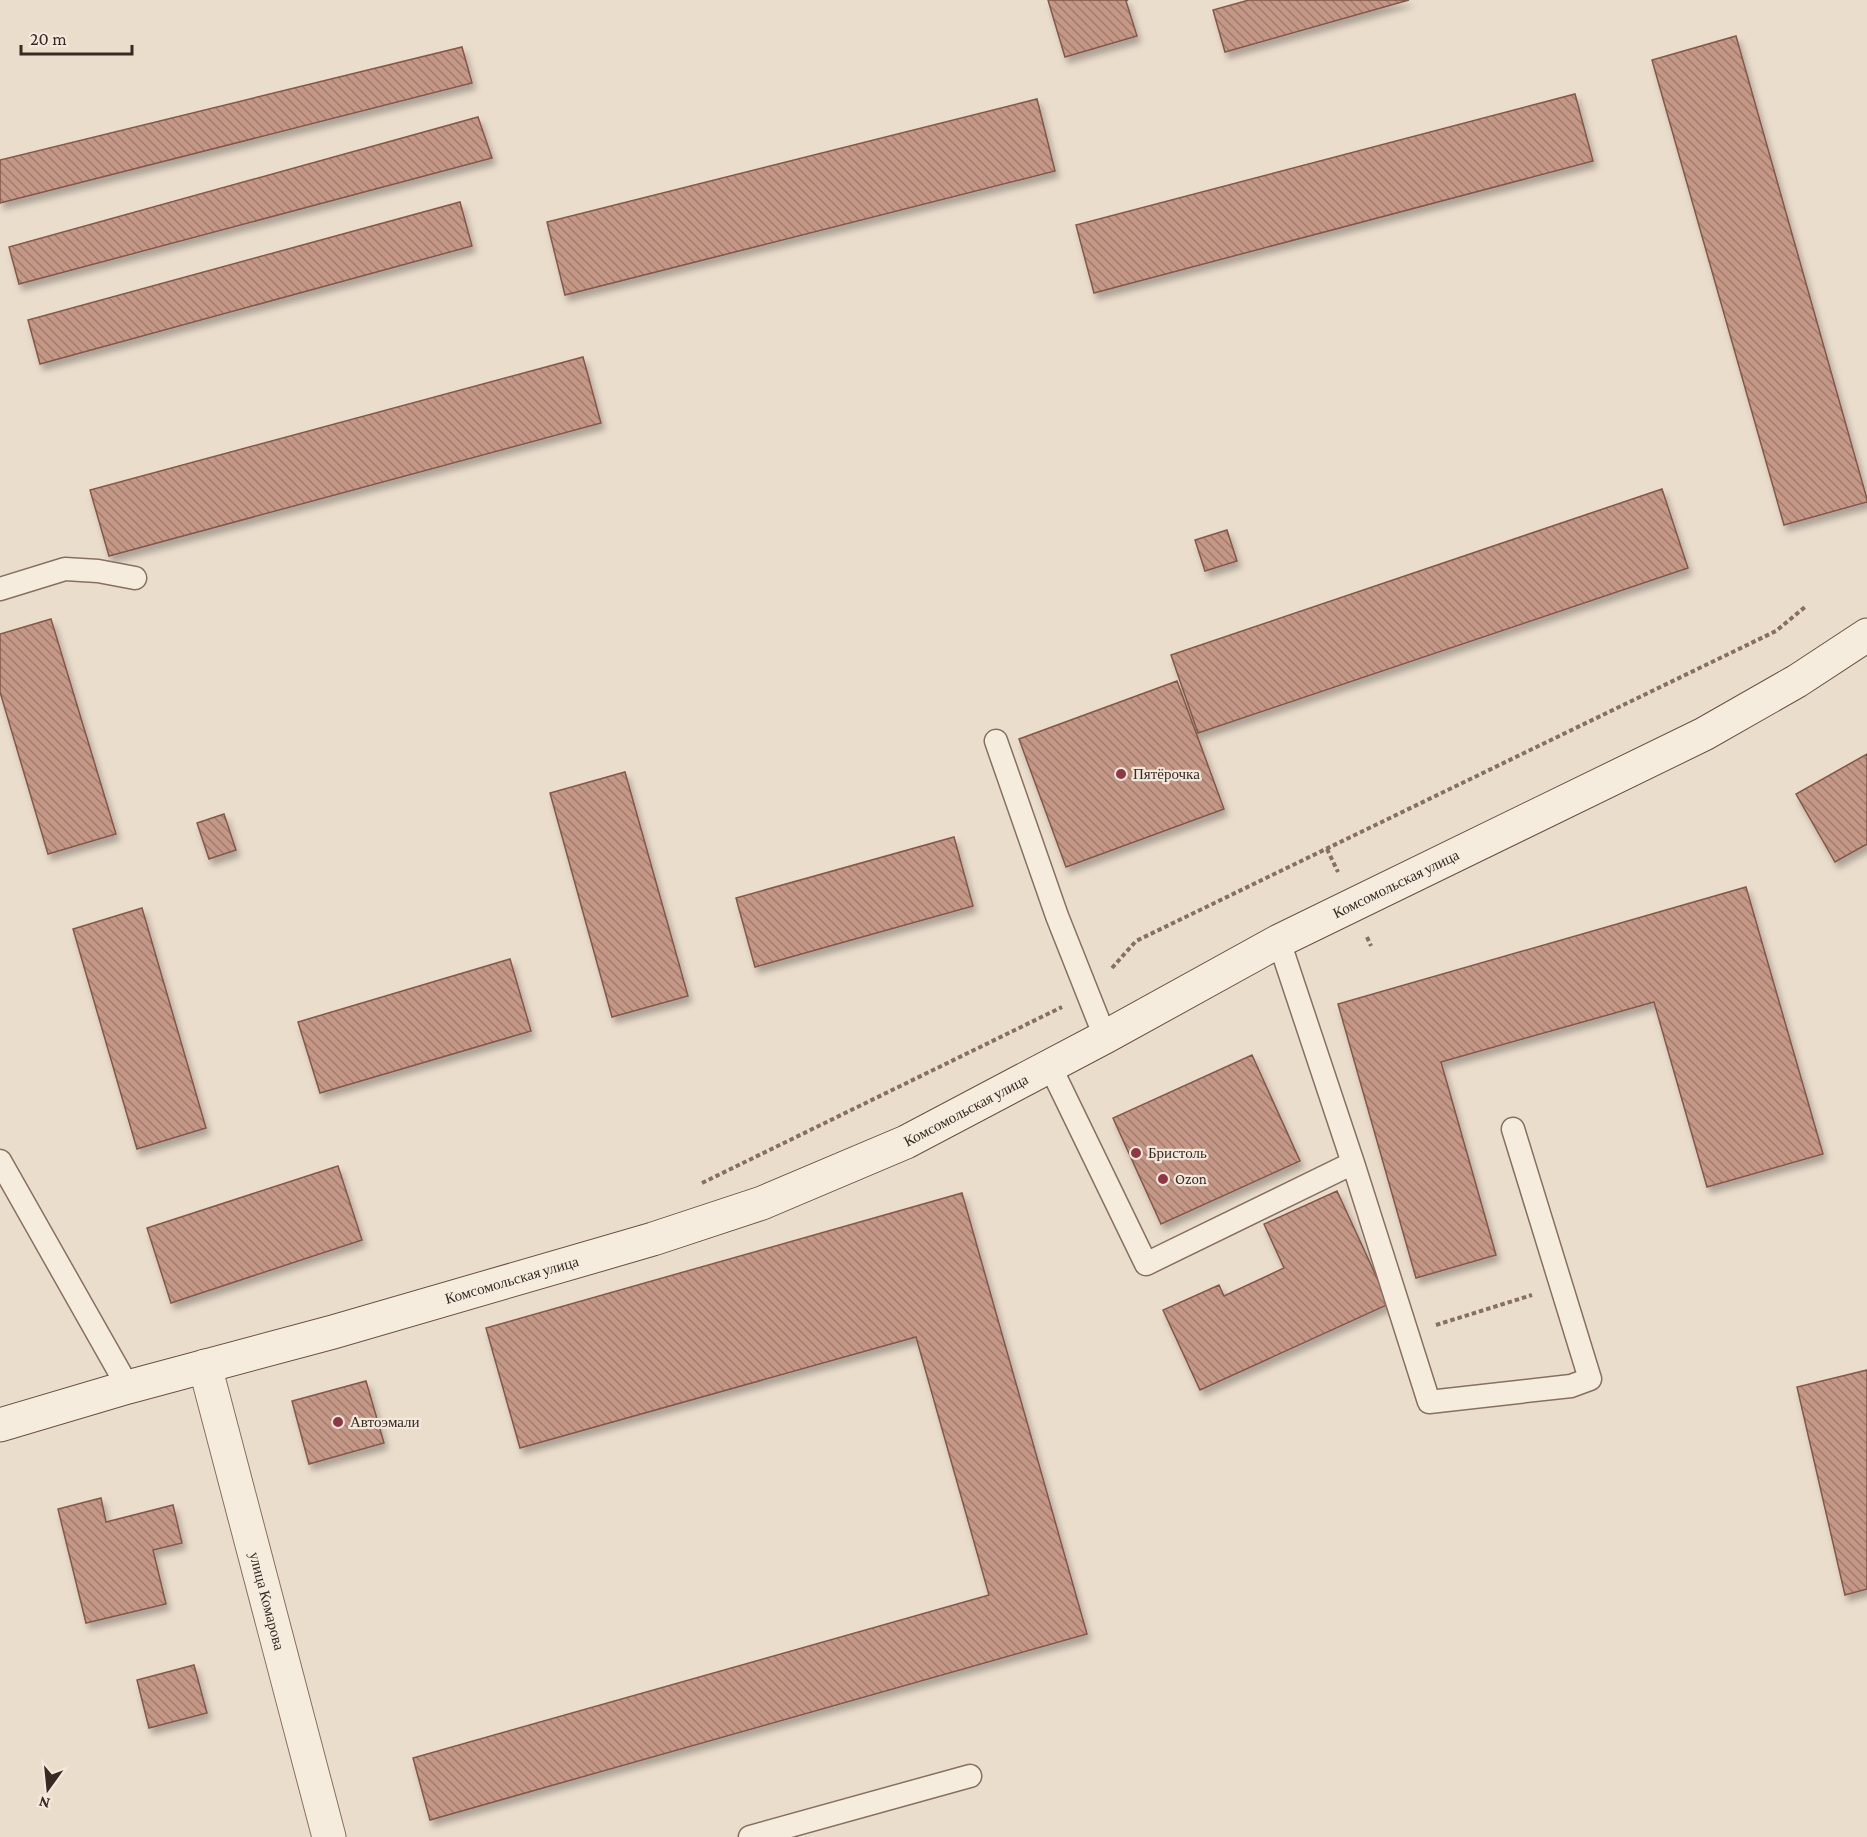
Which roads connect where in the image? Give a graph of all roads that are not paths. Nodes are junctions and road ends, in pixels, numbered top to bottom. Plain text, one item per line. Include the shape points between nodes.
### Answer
1 (135, 578) dead end
2 (0, 589) edge
3 (1867, 635) edge
4 (996, 741) dead end
5 (1279, 941) junction
6 (1105, 1038) junction
7 (1050, 1066) junction
8 (1513, 1129) dead end
9 (0, 1161) edge
10 (1353, 1163) junction
11 (205, 1366) junction
12 (129, 1387) junction
13 (0, 1425) edge
14 (970, 1776) dead end
15 (329, 1837) edge
16 (750, 1837) edge

1 - 2 lane via 65,569
3 - 5 street, Комсомольская улица via 1704,734
4 - 6 lane
5 - 6 street, Комсомольская улица
5 - 10 lane
6 - 7 street, Комсомольская улица
7 - 10 lane via 1146,1264
7 - 11 street, Комсомольская улица via 906,1142 762,1203 580,1261
8 - 10 lane via 1590,1379 1570,1386 1429,1402
9 - 12 lane
11 - 12 street, Комсомольская улица
11 - 15 street, улица Комарова
12 - 13 street, Комсомольская улица
14 - 16 lane

